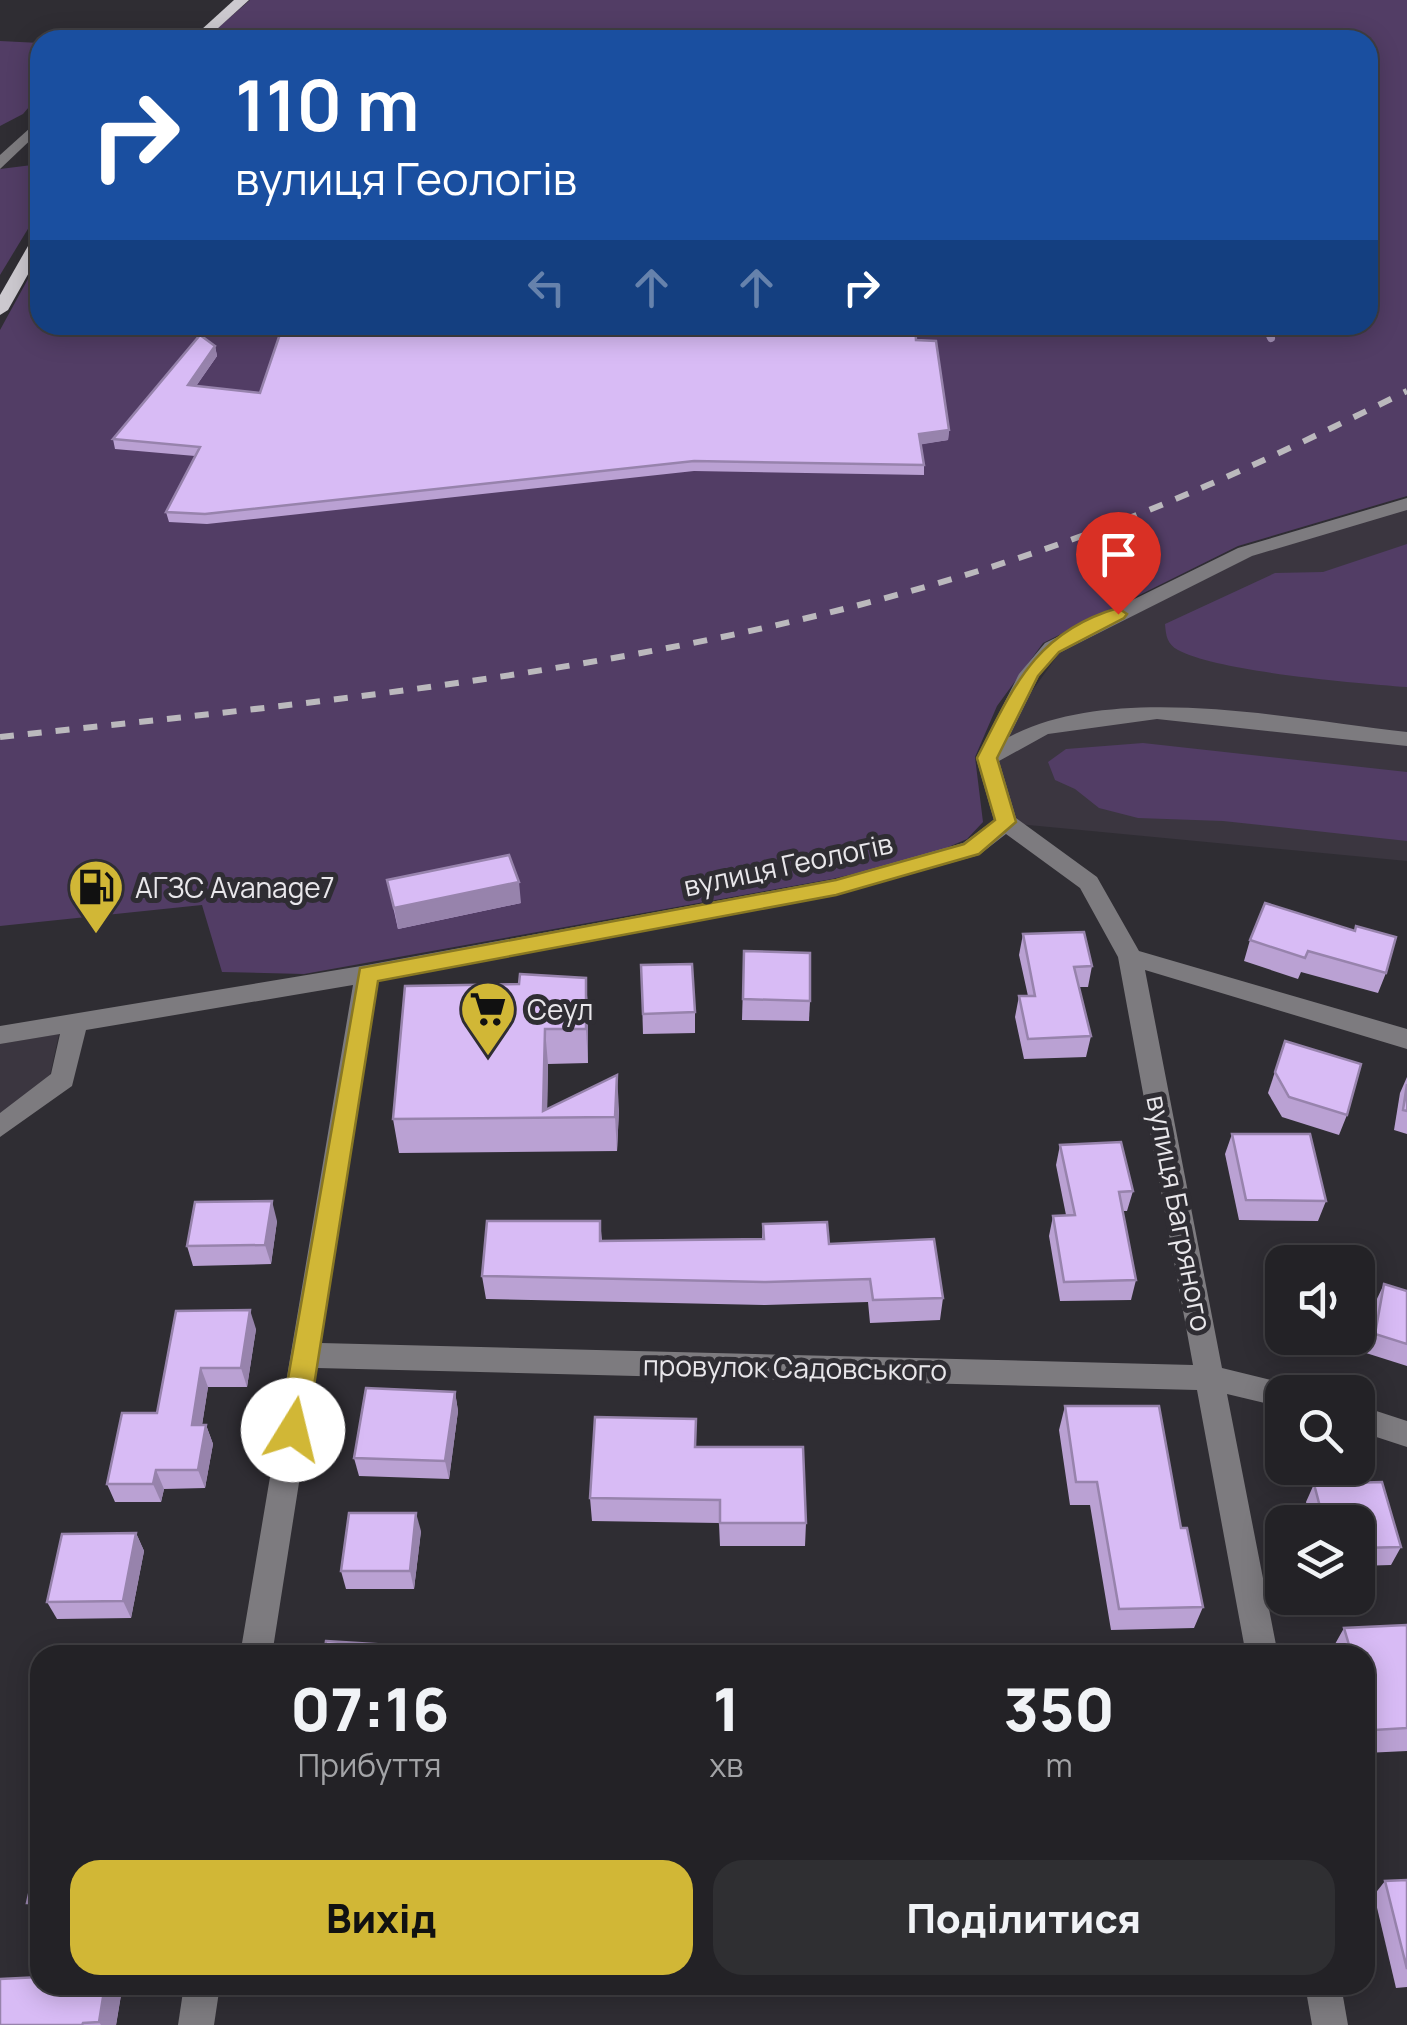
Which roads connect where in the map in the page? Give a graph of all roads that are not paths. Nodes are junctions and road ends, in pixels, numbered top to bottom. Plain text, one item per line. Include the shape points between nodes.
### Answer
1 (242, 0) edge
2 (208, 30) edge
3 (30, 133) edge
4 (0, 164) edge
5 (30, 257) edge
6 (0, 310) edge
7 (1407, 504) edge
8 (1407, 739) edge
9 (987, 758) junction
10 (1006, 822) junction
11 (1130, 957) junction
12 (368, 974) junction
13 (75, 1023) junction
14 (0, 1035) edge
15 (1407, 1039) edge
16 (0, 1127) edge
17 (305, 1355) junction
18 (1212, 1378) junction
19 (1265, 1390) edge
20 (1375, 1424) edge
21 (1407, 1434) edge
22 (258, 1645) edge
23 (1260, 1645) edge
24 (200, 1995) edge
25 (1324, 1995) edge
26 (196, 2025) edge
27 (1330, 2025) edge

1 - 2 main road
3 - 4 street
5 - 6 main road
7 - 9 street via 1245,552 1052,648 1030,674
8 - 9 street via 1157,712 1043,728
9 - 10 street
10 - 11 street, вулиця Багряного via 1088,883
10 - 12 street, вулиця Геологів via 972,849 836,888
11 - 15 street
11 - 18 street, вулиця Багряного
12 - 13 street, вулиця Геологів
12 - 17 street
13 - 14 street, вулиця Геологів
13 - 16 street via 63,1079
17 - 18 street, провулок Садовського
17 - 22 street
18 - 19 street, провулок Садовського
18 - 23 street, вулиця Багряного
20 - 21 street
24 - 26 street
25 - 27 street

